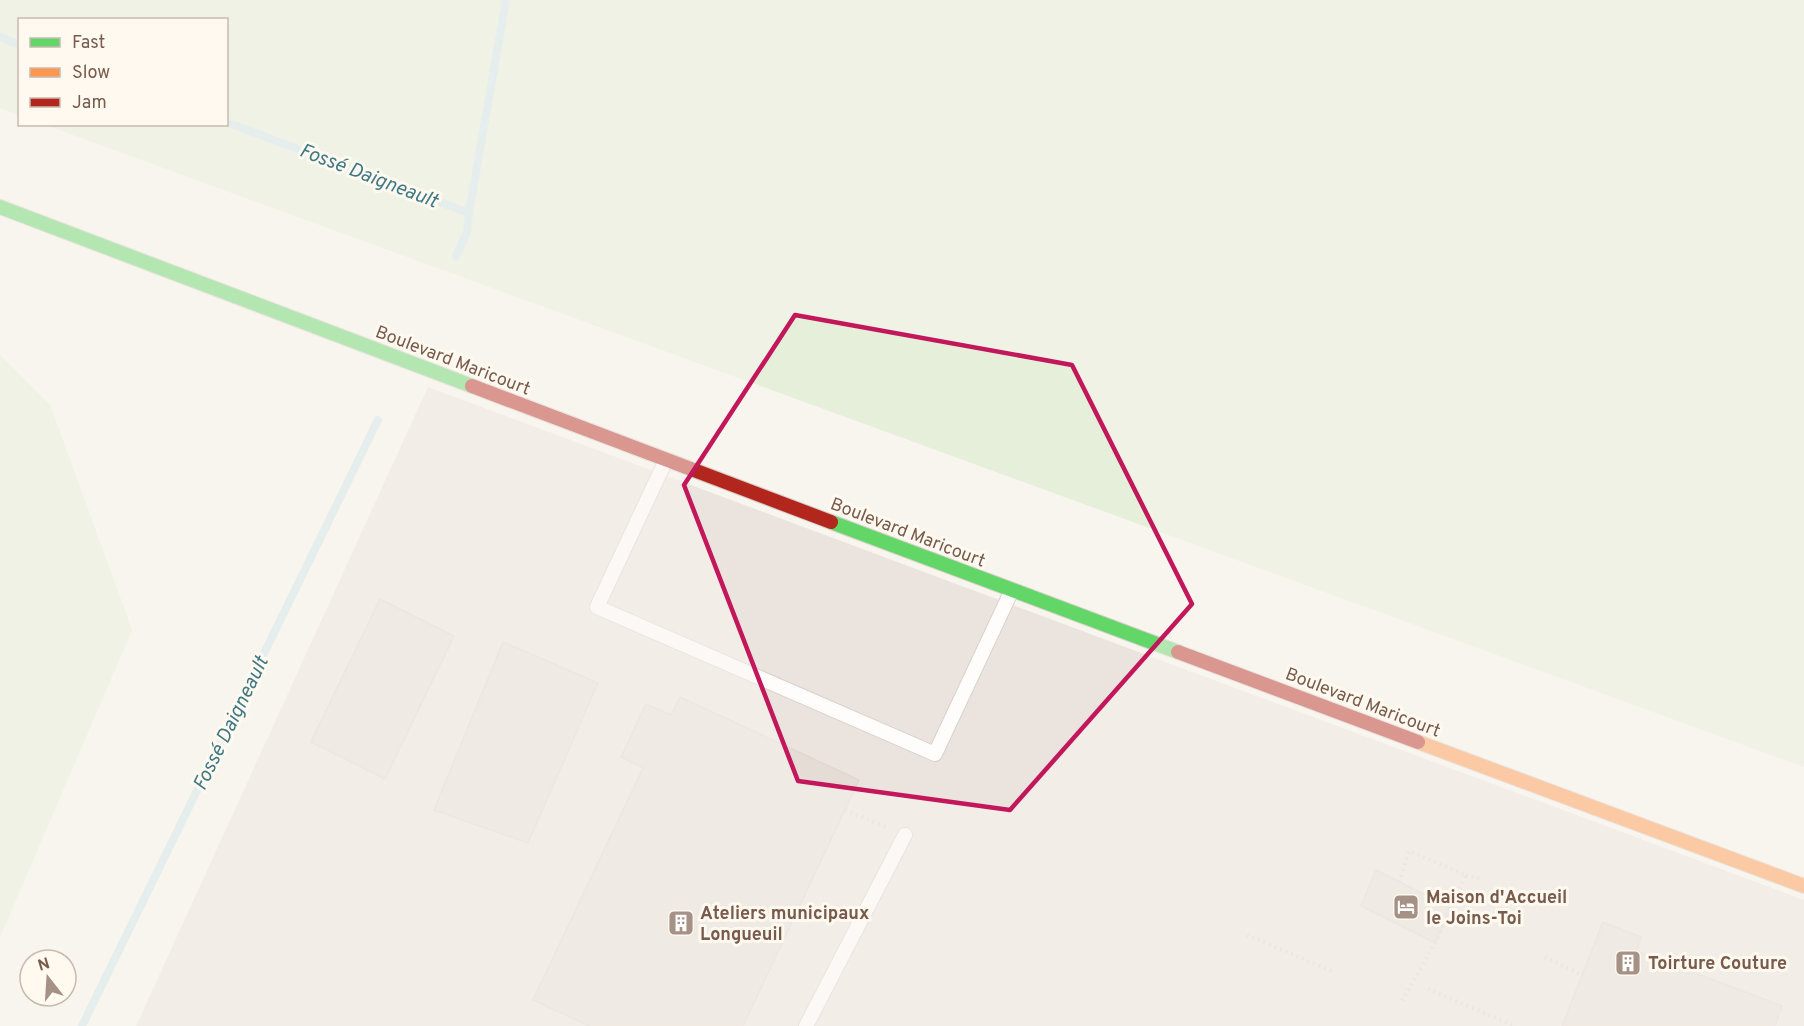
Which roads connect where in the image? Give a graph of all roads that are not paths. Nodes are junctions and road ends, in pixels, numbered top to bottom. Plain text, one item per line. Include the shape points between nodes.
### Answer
1 (0, 207) edge
2 (666, 460) junction
3 (1012, 590) junction
4 (904, 835) road end
5 (1804, 886) edge
6 (807, 1026) edge

1 - 2 street, Boulevard Maricourt
2 - 3 street, Boulevard Maricourt
2 - 3 lane via 597,607 935,754
3 - 5 street, Boulevard Maricourt
4 - 6 lane

